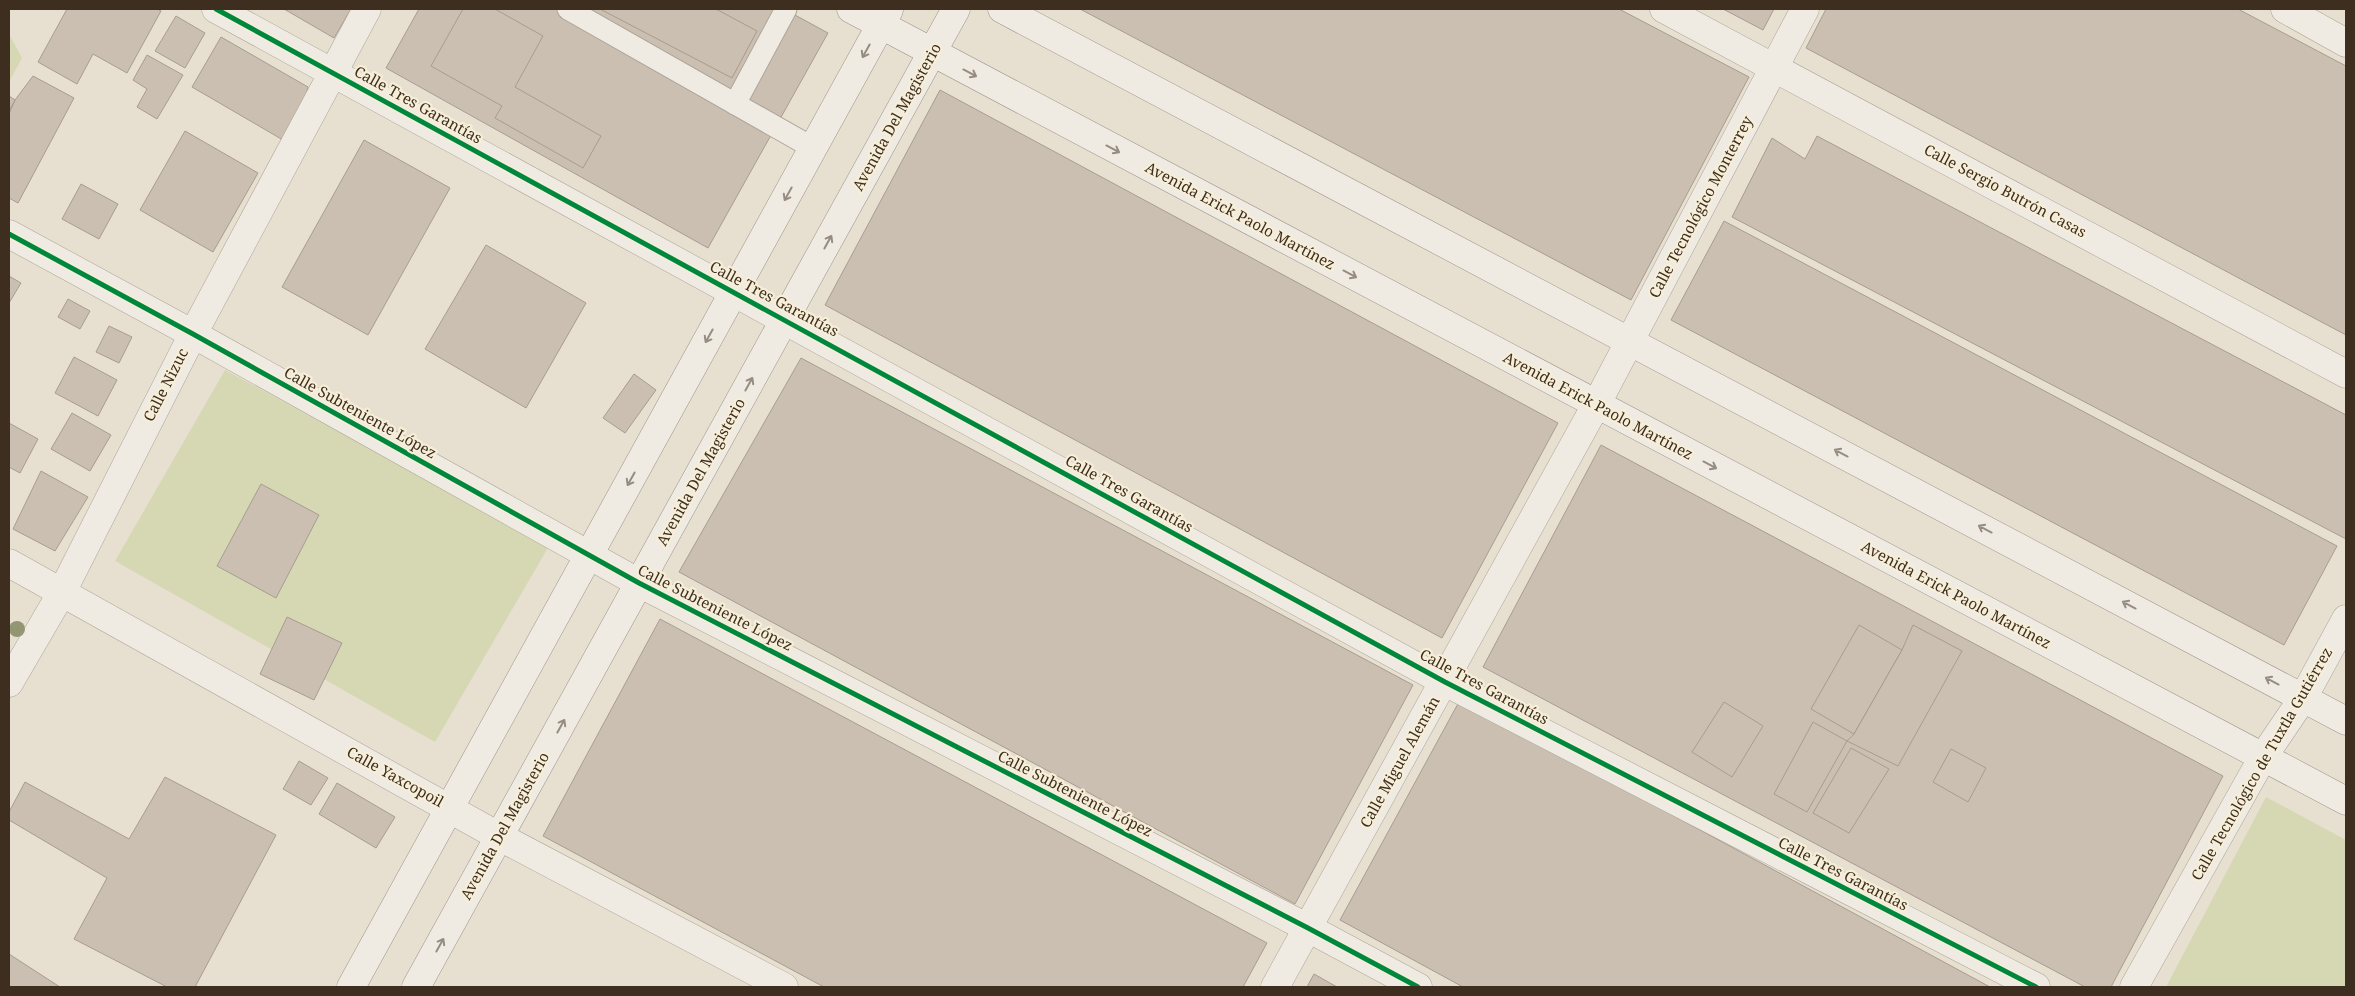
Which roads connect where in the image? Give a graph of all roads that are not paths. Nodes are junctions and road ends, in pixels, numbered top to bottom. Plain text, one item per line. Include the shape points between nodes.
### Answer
1 (216, 9) edge
2 (367, 9) edge
3 (568, 9) edge
4 (786, 9) edge
5 (851, 9) edge
6 (956, 9) edge
7 (1002, 9) edge
8 (1664, 9) edge
9 (1805, 9) edge
10 (2285, 9) edge
11 (885, 17) edge
12 (2346, 43) edge
13 (932, 53) junction
14 (1775, 68) junction
15 (332, 72) junction
16 (735, 104) junction
17 (813, 148) junction
18 (9, 234) edge
19 (734, 292) junction
20 (786, 319) junction
21 (193, 334) junction
22 (1629, 341) junction
23 (2346, 374) edge
24 (1596, 405) junction
25 (589, 555) junction
26 (9, 563) edge
27 (639, 583) junction
28 (62, 592) junction
29 (2346, 619) edge
30 (1444, 682) junction
31 (9, 683) edge
32 (2303, 698) junction
33 (2346, 721) edge
34 (2263, 757) junction
35 (2346, 801) edge
36 (450, 807) junction
37 (500, 836) junction
38 (1308, 928) junction
39 (351, 987) edge
40 (416, 987) edge
41 (784, 987) edge
42 (1275, 987) edge
43 (1418, 987) edge
44 (2036, 987) edge
45 (2134, 987) edge

1 - 15 street, Calle Tres Garantías
2 - 15 street, Calle Nizuc
3 - 16 lane
4 - 16 lane
5 - 11 street, Avenida Erick Paolo Martínez
6 - 13 street, Avenida Del Magisterio
7 - 22 street
8 - 14 street, Calle Sergio Butrón Casas
9 - 14 street, Calle Tecnológico Monterrey
10 - 12 street
11 - 13 street, Avenida Erick Paolo Martínez
11 -> 17 street
20 -> 13 street, Avenida Del Magisterio
13 -> 24 street, Avenida Erick Paolo Martínez
14 - 22 street, Calle Tecnológico Monterrey
14 - 23 street, Calle Sergio Butrón Casas
15 - 19 street, Calle Tres Garantías
15 - 21 street, Calle Nizuc
16 - 17 lane
17 -> 19 street
18 - 21 street, Calle Subteniente López
19 - 20 street, Calle Tres Garantías
19 -> 25 street
27 -> 20 street, Avenida Del Magisterio
20 - 30 street, Calle Tres Garantías
21 - 25 street, Calle Subteniente López
21 - 28 street, Calle Nizuc
22 - 24 street, Calle Tecnológico Monterrey
32 -> 22 street
24 - 30 street, Calle Miguel Alemán
24 -> 34 street, Avenida Erick Paolo Martínez
25 - 27 street, Calle Subteniente López
25 - 36 street
26 - 28 street, Calle Yaxcopoil
37 -> 27 street, Avenida Del Magisterio
27 - 38 street, Calle Subteniente López
28 - 31 street, Calle Nizuc
28 - 36 street, Calle Yaxcopoil
29 - 32 street, Calle Tecnológico de Tuxtla Gutiérrez
30 - 38 street, Calle Miguel Alemán
30 - 44 street, Calle Tres Garantías
32 - 33 street
32 - 34 street, Calle Tecnológico de Tuxtla Gutiérrez
34 - 35 street, Avenida Erick Paolo Martínez
34 - 45 street, Calle Tecnológico de Tuxtla Gutiérrez
36 - 37 street, Calle Yaxcopoil
36 - 39 street
40 -> 37 street, Avenida Del Magisterio
37 - 41 street, Calle Yaxcopoil
38 - 42 street, Calle Miguel Alemán
38 - 43 street, Calle Subteniente López

